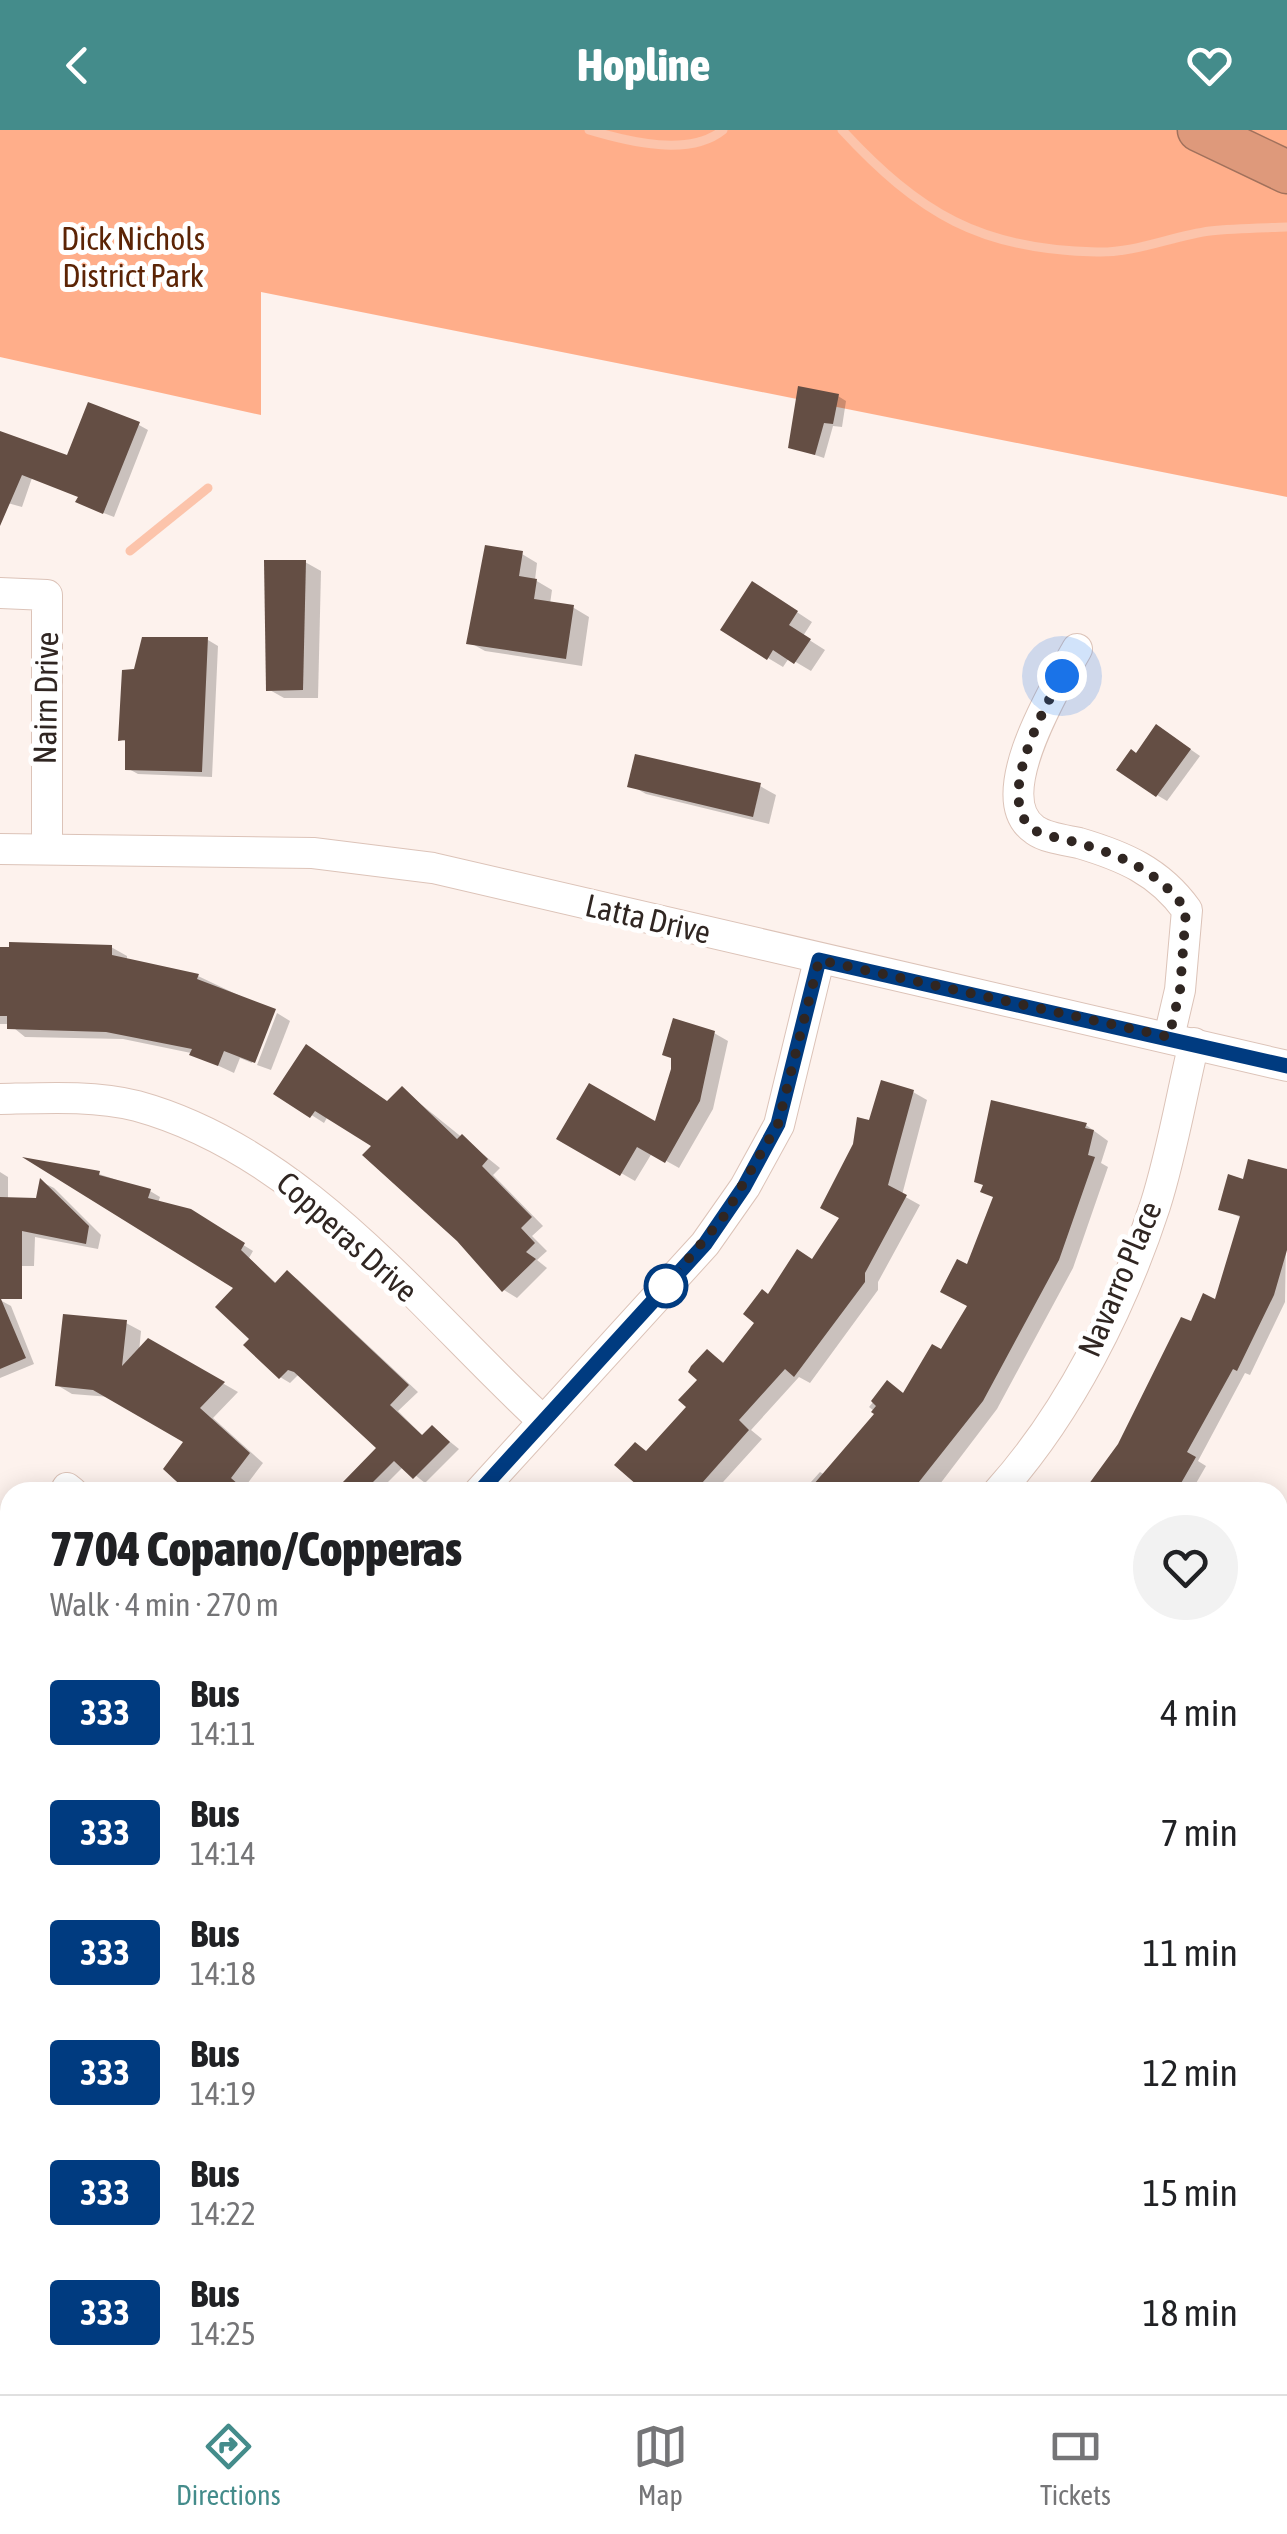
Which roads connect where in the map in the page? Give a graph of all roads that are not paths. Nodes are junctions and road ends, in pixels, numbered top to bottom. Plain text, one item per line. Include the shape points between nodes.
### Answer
1 (1199, 130) edge
2 (1287, 172) edge
3 (0, 593) edge
4 (1077, 650) dead end
5 (0, 849) edge
6 (47, 849) junction
7 (819, 960) junction
8 (1181, 1040) junction
9 (1287, 1066) edge
10 (0, 1099) edge
11 (542, 1421) junction
12 (488, 1482) edge
13 (1005, 1482) edge

1 - 2 highway
3 - 6 street, Nairn Drive via 47,595
4 - 8 street, Navarro Place via 1033,727 1018,800 1022,818 1036,832 1143,867 1170,886 1186,910
5 - 6 street, Latta Drive
6 - 7 street, Latta Drive via 313,853 432,868
7 - 8 street, Latta Drive
7 - 11 street via 778,1124 744,1187 705,1244
8 - 9 street, Latta Drive
8 - 13 street, Navarro Place via 1155,1204 1130,1272 1066,1398
10 - 11 street, Copperas Drive via 134,1106 218,1136 300,1188
11 - 12 street

